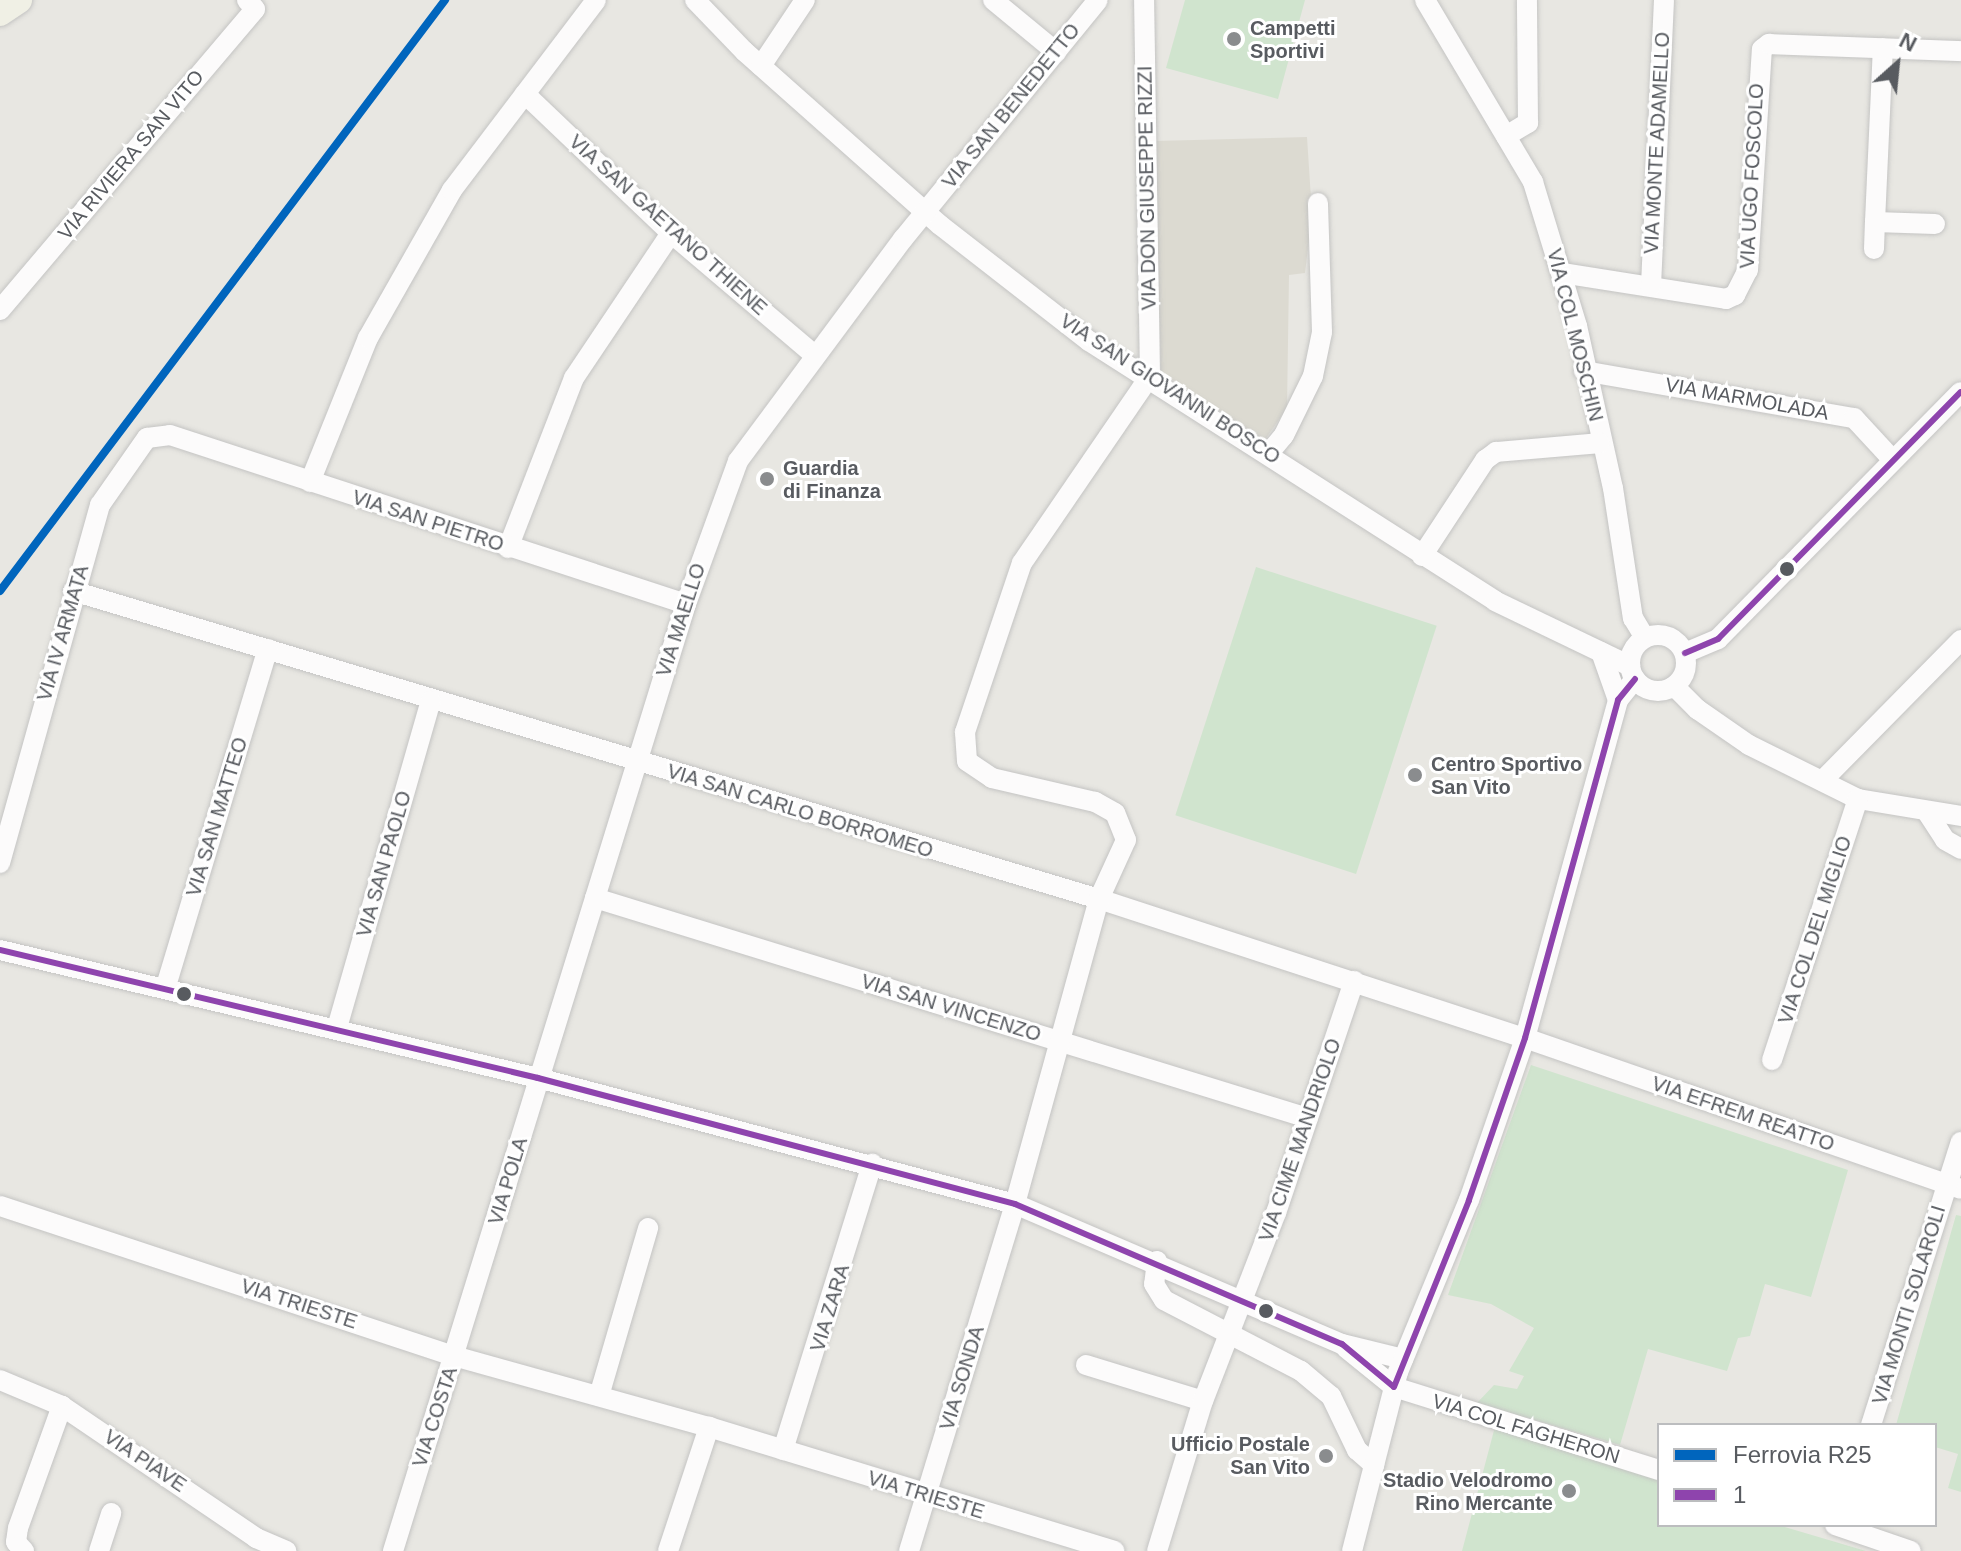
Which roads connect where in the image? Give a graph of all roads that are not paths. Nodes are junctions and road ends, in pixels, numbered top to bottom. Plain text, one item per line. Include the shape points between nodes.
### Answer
1 (19, 0) edge
2 (247, 0) edge
3 (596, 0) edge
4 (695, 0) edge
5 (805, 0) edge
6 (993, 0) edge
7 (1098, 0) edge
8 (1144, 0) edge
9 (1425, 0) edge
10 (1527, 0) edge
11 (1664, 0) edge
12 (0, 13) edge
13 (1883, 48) junction
14 (1961, 51) edge
15 (1056, 52) junction
16 (761, 66) junction
17 (525, 94) junction
18 (1506, 136) junction
19 (1318, 203) dead end
20 (925, 212) junction
21 (1875, 222) junction
22 (1935, 224) dead end
23 (671, 233) junction
24 (1874, 249) dead end
25 (1562, 273) junction
26 (1651, 286) junction
27 (0, 310) edge
28 (813, 354) junction
29 (1584, 371) junction
30 (1150, 376) junction
31 (1961, 392) edge
32 (170, 435) joint
33 (1600, 443) junction
34 (1269, 453) junction
35 (1892, 459) junction
36 (310, 482) junction
37 (508, 548) junction
38 (1422, 556) junction
39 (73, 591) junction
40 (686, 604) junction
41 (1961, 640) edge
42 (268, 649) junction
43 (1685, 653) junction
44 (1626, 657) junction
45 (1674, 686) junction
46 (1618, 700) junction
47 (431, 701) junction
48 (636, 761) junction
49 (1822, 781) junction
50 (1858, 799) junction
51 (1927, 812) junction
52 (1961, 816) edge
53 (1961, 849) edge
54 (0, 863) edge
55 (595, 898) junction
56 (1099, 899) junction
57 (0, 950) edge
58 (1354, 981) junction
59 (166, 986) junction
60 (337, 1028) junction
61 (1525, 1038) junction
62 (1061, 1042) junction
63 (1772, 1060) dead end
64 (538, 1078) junction
65 (1308, 1118) junction
66 (1961, 1142) edge
67 (872, 1164) junction
68 (1954, 1187) edge
69 (1015, 1204) junction
70 (0, 1206) edge
71 (648, 1228) dead end
72 (1157, 1261) junction
73 (477, 1284) joint
74 (1244, 1298) junction
75 (1228, 1336) junction
76 (1342, 1344) junction
77 (454, 1356) junction
78 (1403, 1359) junction
79 (1086, 1365) dead end
80 (0, 1380) edge
81 (1394, 1387) junction
82 (599, 1396) junction
83 (1203, 1401) junction
84 (62, 1406) junction
85 (1872, 1423) edge
86 (709, 1427) junction
87 (783, 1450) junction
88 (1374, 1465) junction
89 (1657, 1469) edge
90 (926, 1495) junction
91 (111, 1513) dead end
92 (1841, 1527) edge
93 (24, 1551) edge
94 (99, 1551) edge
95 (286, 1551) edge
96 (393, 1551) edge
97 (668, 1551) edge
98 (909, 1551) edge
99 (1114, 1551) edge
100 (1157, 1551) edge
101 (1352, 1551) edge
102 (1911, 1551) edge

1 - 12 main road
2 - 27 street, VIA RIVIERA SAN VITO via 255,9
3 - 17 street
4 - 16 street, VIA SAN GIOVANNI BOSCO
5 - 16 street
6 - 15 street
7 - 15 street, VIA SAN BENEDETTO
8 - 30 street, VIA DON GIUSEPPE RIZZI
9 - 18 street, VIA COL MOSCHIN
10 - 18 street via 1528,123
11 - 26 street, VIA MONTE ADAMELLO
13 - 14 street, VIA UGO FOSCOLO
13 - 21 street
13 - 26 street, VIA UGO FOSCOLO via 1769,44 1762,49 1746,279 1726,299
15 - 20 street, VIA SAN BENEDETTO
16 - 20 street, VIA SAN GIOVANNI BOSCO
17 - 23 street, VIA SAN GAETANO THIENE
17 - 36 street via 452,190 368,338
18 - 25 street, VIA COL MOSCHIN via 1533,182
19 - 34 street via 1322,332 1313,376 1284,435
20 - 28 street, VIA MAELLO
20 - 30 street, VIA SAN GIOVANNI BOSCO via 1089,341
21 - 22 street
21 - 24 street
23 - 28 street, VIA SAN GAETANO THIENE
23 - 37 street via 574,378
25 - 26 street, VIA UGO FOSCOLO
25 - 29 street, VIA COL MOSCHIN
28 - 40 street, VIA MAELLO via 738,461
29 - 33 street, VIA COL MOSCHIN
29 - 35 street, VIA MARMOLADA via 1854,418
30 - 34 street, VIA SAN GIOVANNI BOSCO
30 - 56 street, VIA SONDA via 1022,563 965,732 967,761 992,778 1095,802 1115,813 1126,840
31 - 35 street
32 - 36 street, VIA SAN PIETRO
32 - 39 street, VIA IV ARMATA via 147,438 100,505
33 - 38 street via 1496,452 1485,460
33 - 44 street, VIA COL MOSCHIN via 1613,488 1633,618
34 - 38 street, VIA SAN GIOVANNI BOSCO
35 - 43 street via 1718,639
36 - 37 street, VIA SAN PIETRO
37 - 40 street, VIA SAN PIETRO
38 - 44 street, VIA SAN GIOVANNI BOSCO via 1495,601
39 - 42 street, VIA SAN CARLO BORROMEO
39 - 54 street, VIA IV ARMATA
40 - 48 street, VIA MAELLO
41 - 49 street
42 - 47 street, VIA SAN CARLO BORROMEO
42 - 59 street, VIA SAN MATTEO
43 - 44 street, VIA SAN GIOVANNI BOSCO via 1664,635
43 - 45 street via 1685,672
44 - 45 street, VIA SAN GIOVANNI BOSCO via 1649,690
44 - 46 street
44 - 46 street, VIA COL MOSCHIN
45 - 49 street via 1749,745
46 - 61 street
47 - 48 street, VIA SAN CARLO BORROMEO
47 - 60 street, VIA SAN PAOLO
48 - 55 street, VIA MAELLO
48 - 56 street, VIA SAN CARLO BORROMEO
49 - 50 street
50 - 51 street
50 - 63 street, VIA COL DEL MIGLIO
51 - 52 street
51 - 53 street via 1945,840
55 - 62 street, VIA SAN VINCENZO
55 - 64 street, VIA MAELLO
56 - 58 street, VIA SAN CARLO BORROMEO
56 - 62 street, VIA SONDA
57 - 59 street
58 - 61 street, VIA SAN CARLO BORROMEO
58 - 65 street, VIA CIME MANDRIOLO
59 - 60 street
60 - 64 street
61 - 68 street, VIA EFREM REATTO
61 - 78 street via 1469,1200
62 - 65 street, VIA SAN VINCENZO
62 - 69 street, VIA SONDA
64 - 67 street
64 - 73 street, VIA POLA
65 - 74 street, VIA CIME MANDRIOLO
66 - 68 street, VIA MONTI SOLAROLI
67 - 69 street
67 - 87 street, VIA ZARA
68 - 85 street, VIA MONTI SOLAROLI
69 - 72 street
69 - 90 street, VIA SONDA
70 - 77 street, VIA TRIESTE
71 - 82 street
72 - 74 street
72 - 75 street via 1154,1284 1164,1300
73 - 77 street, VIA COSTA
74 - 75 street, VIA CIME MANDRIOLO
74 - 76 street
75 - 83 street, VIA CIME MANDRIOLO
75 - 88 street via 1301,1371 1331,1396 1357,1450
76 - 78 street
76 - 81 street
77 - 82 street, VIA TRIESTE
77 - 96 street, VIA COSTA
78 - 81 street
79 - 83 street
80 - 84 street, VIA PIAVE
81 - 88 street
81 - 89 street, VIA COL FAGHERON
82 - 86 street, VIA TRIESTE
83 - 100 street, VIA CIME MANDRIOLO
84 - 93 street via 18,1528 16,1542
84 - 95 street, VIA PIAVE via 256,1538
86 - 87 street, VIA TRIESTE
86 - 97 street
87 - 90 street, VIA TRIESTE
88 - 101 street
90 - 98 street, VIA SONDA
90 - 99 street, VIA TRIESTE
91 - 94 street
92 - 102 street

